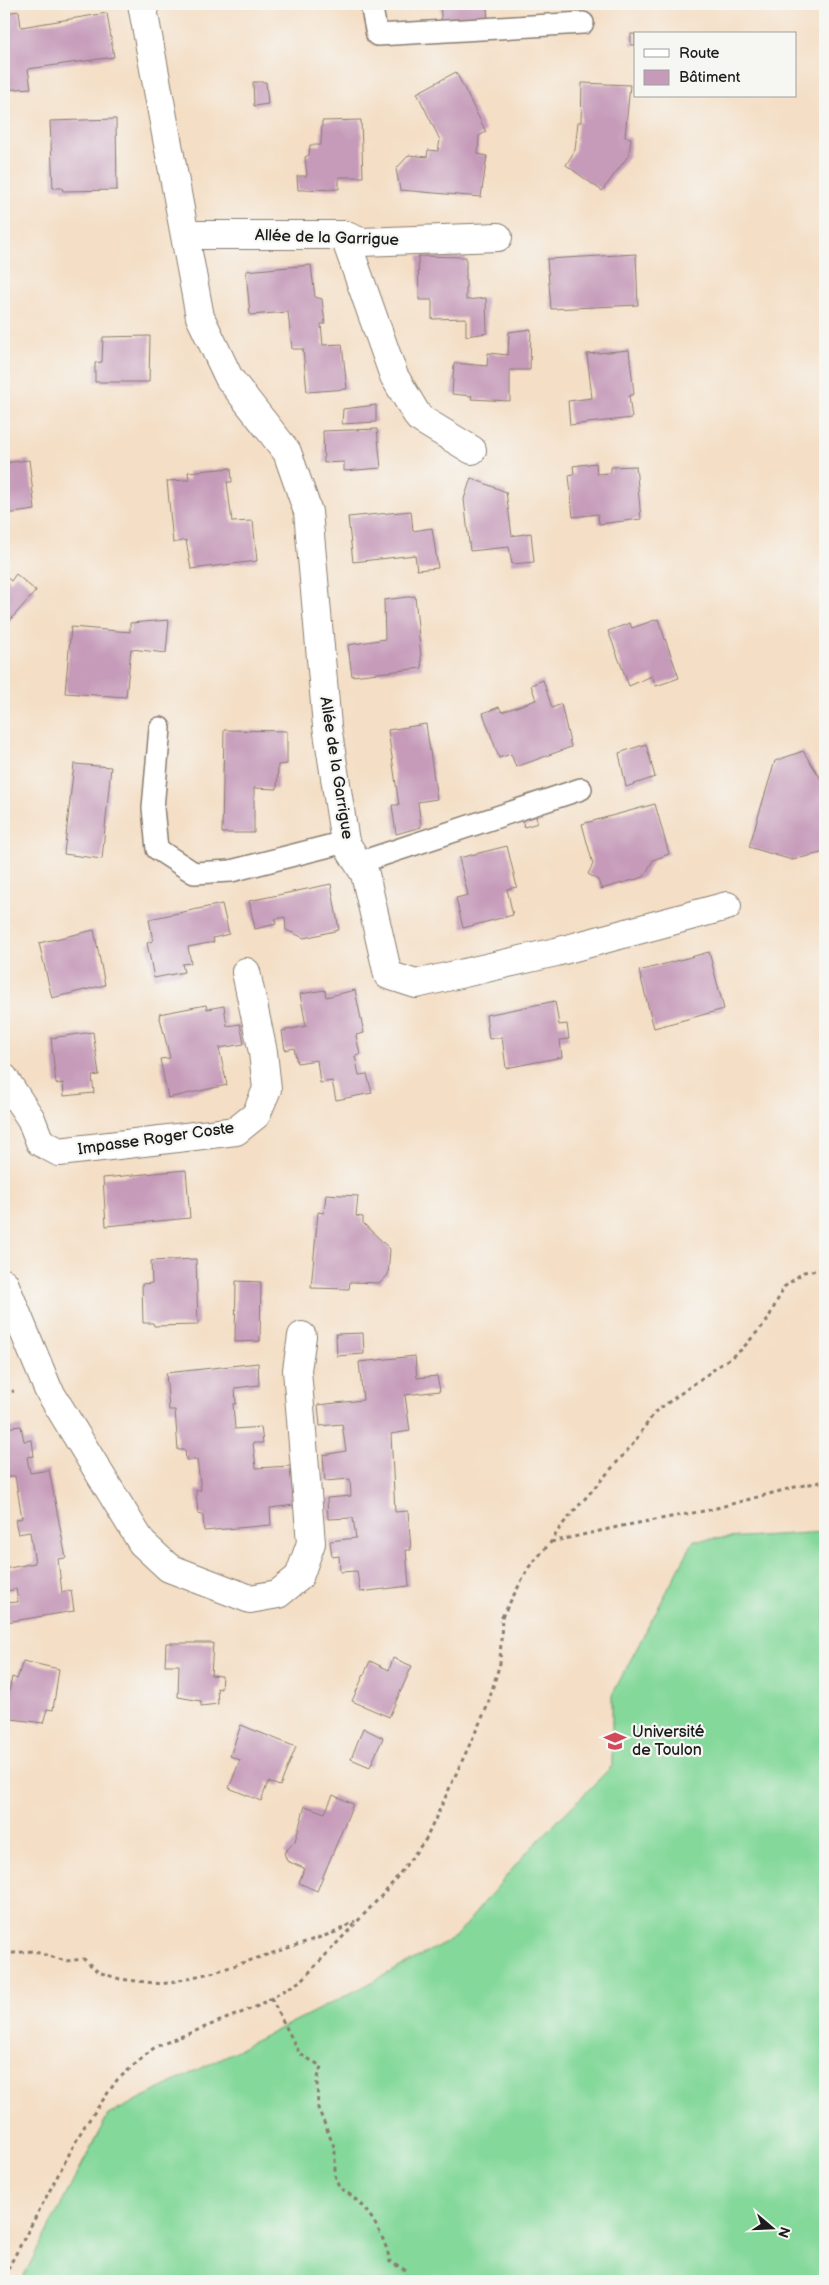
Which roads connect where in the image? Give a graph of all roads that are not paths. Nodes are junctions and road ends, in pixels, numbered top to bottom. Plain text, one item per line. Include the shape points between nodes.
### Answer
1 (142, 4) edge
2 (371, 4) edge
3 (583, 23) dead end
4 (186, 235) junction
5 (344, 235) junction
6 (498, 237) dead end
7 (472, 450) dead end
8 (160, 728) dead end
9 (582, 789) dead end
10 (351, 853) junction
11 (727, 906) dead end
12 (246, 972) dead end
13 (4, 1078) edge
14 (4, 1284) edge
15 (302, 1336) dead end

1 - 4 street, Allée de la Garrigue
2 - 3 lane via 377,36
4 - 5 street, Allée de la Garrigue
4 - 10 street, Allée de la Garrigue via 200,317 229,378 287,452 308,512 327,726
5 - 6 street, Allée de la Garrigue via 361,242
5 - 7 street via 399,384 419,418
8 - 10 lane via 153,808 157,849 194,873
9 - 10 lane
10 - 11 street, Allée de la Garrigue via 365,874 388,975 416,984 556,952
12 - 13 street, Impasse Roger Coste via 267,1089 256,1115 236,1131 59,1152 40,1142 31,1119
14 - 15 street via 48,1388 142,1543 170,1568 250,1599 278,1594 299,1577 311,1543 297,1370

